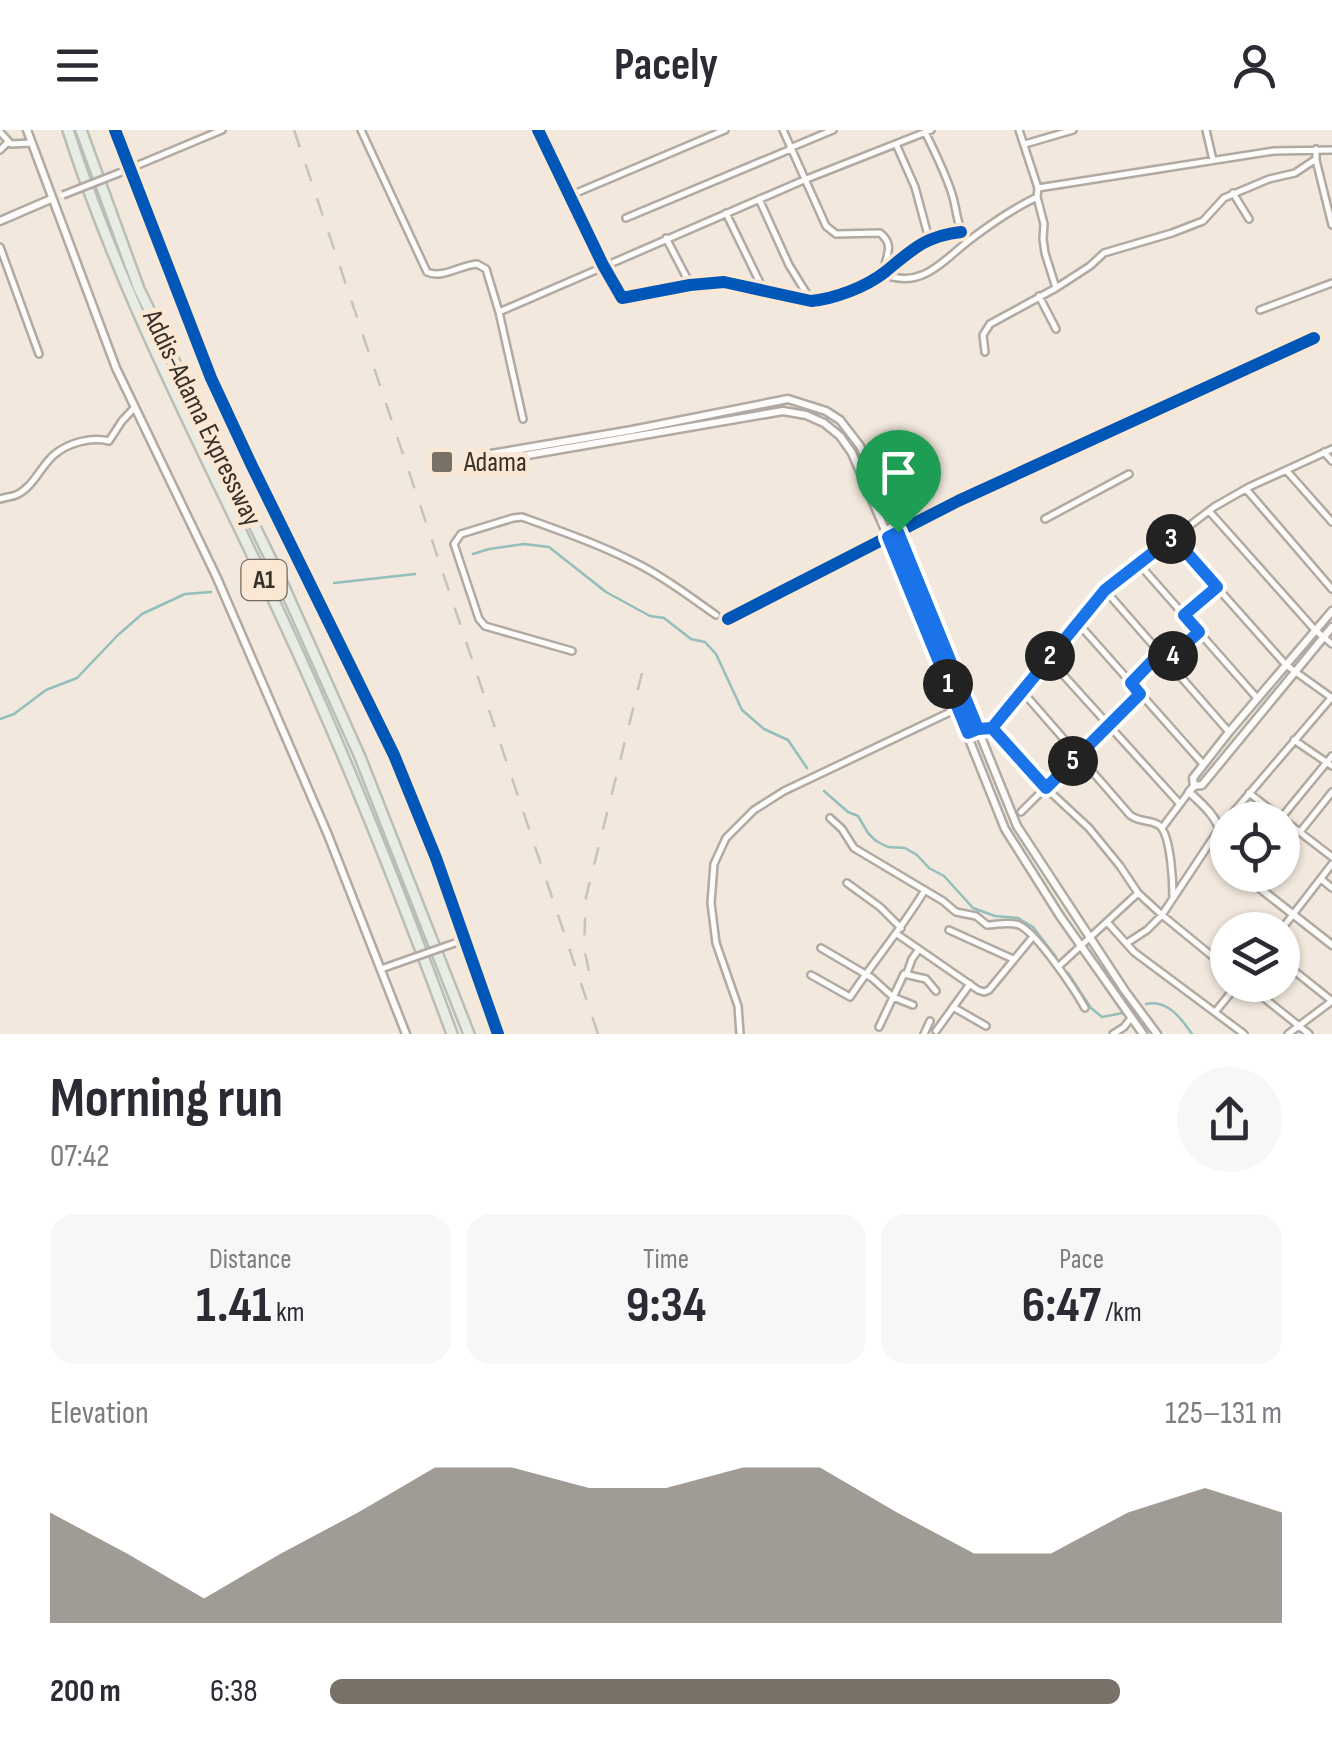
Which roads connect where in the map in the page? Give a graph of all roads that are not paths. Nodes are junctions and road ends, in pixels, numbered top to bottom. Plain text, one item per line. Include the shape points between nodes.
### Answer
1 (26, 130) edge
2 (68, 130) edge
3 (81, 130) edge
4 (114, 130) edge
5 (222, 130) edge
6 (361, 130) edge
7 (538, 130) edge
8 (726, 130) edge
9 (783, 130) edge
10 (833, 130) edge
11 (1020, 130) edge
12 (1073, 130) edge
13 (1206, 130) edge
14 (928, 131) edge
15 (0, 132) edge
16 (8, 142) junction
17 (30, 142) junction
18 (896, 144) junction
19 (1025, 144) junction
20 (791, 149) junction
21 (1316, 149) junction
22 (0, 150) edge
23 (1332, 150) edge
24 (1316, 159) junction
25 (1212, 160) junction
26 (130, 169) junction
27 (804, 180) junction
28 (1038, 188) junction
29 (1233, 193) junction
30 (569, 196) junction
31 (1038, 197) junction
32 (52, 199) junction
33 (758, 200) junction
34 (726, 213) junction
35 (626, 218) dead end
36 (0, 219) edge
37 (1249, 219) dead end
38 (1332, 225) edge
39 (961, 232) junction
40 (666, 238) junction
41 (929, 239) junction
42 (967, 242) junction
43 (0, 247) edge
44 (603, 265) junction
45 (883, 274) junction
46 (1332, 283) edge
47 (690, 285) junction
48 (1056, 288) junction
49 (762, 289) junction
50 (1039, 296) junction
51 (811, 301) junction
52 (1260, 310) dead end
53 (499, 312) junction
54 (1056, 329) dead end
55 (1314, 338) dead end
56 (985, 352) dead end
57 (39, 354) dead end
58 (134, 407) junction
59 (523, 419) dead end
60 (1332, 449) edge
61 (1324, 452) junction
62 (1332, 461) edge
63 (1286, 470) junction
64 (1129, 474) dead end
65 (1246, 490) junction
66 (0, 498) edge
67 (1208, 511) junction
68 (1045, 519) dead end
69 (1332, 522) edge
70 (898, 532) junction
71 (888, 537) junction
72 (1173, 537) junction
73 (1140, 564) junction
74 (1217, 587) junction
75 (1332, 589) edge
76 (1105, 590) junction
77 (1332, 611) edge
78 (716, 615) dead end
79 (1184, 615) junction
80 (728, 618) dead end
81 (1077, 622) junction
82 (1332, 627) edge
83 (1315, 630) junction
84 (1199, 632) junction
85 (1323, 637) junction
86 (1332, 644) edge
87 (572, 651) dead end
88 (1160, 653) junction
89 (1048, 658) junction
90 (1167, 661) junction
91 (1286, 665) junction
92 (1294, 672) junction
93 (1131, 683) junction
94 (1022, 691) junction
95 (1140, 694) junction
96 (1258, 698) junction
97 (1332, 698) edge
98 (967, 704) junction
99 (958, 708) junction
100 (1109, 726) junction
101 (992, 728) junction
102 (978, 729) junction
103 (1229, 732) junction
104 (968, 733) junction
105 (1294, 740) junction
106 (1078, 756) junction
107 (1332, 756) edge
108 (1204, 764) junction
109 (1329, 764) edge
110 (1046, 788) junction
111 (1192, 789) junction
112 (1332, 792) edge
113 (1249, 794) junction
114 (1242, 802) edge
115 (1259, 802) edge
116 (1295, 802) edge
117 (1180, 804) junction
118 (1021, 812) dead end
119 (1210, 814) edge
120 (830, 818) dead end
121 (1162, 828) junction
122 (1300, 832) joint
123 (1210, 843) edge
124 (1332, 861) edge
125 (1321, 878) junction
126 (847, 883) dead end
127 (1332, 888) edge
128 (925, 890) junction
129 (1265, 892) edge
130 (1138, 893) junction
131 (1173, 899) junction
132 (1290, 912) edge
133 (1295, 912) edge
134 (1162, 915) junction
135 (1300, 920) edge
136 (1107, 922) junction
137 (949, 930) dead end
138 (899, 931) junction
139 (1090, 936) junction
140 (1032, 938) junction
141 (465, 940) junction
142 (1126, 943) junction
143 (1080, 945) junction
144 (1332, 945) edge
145 (821, 948) dead end
146 (919, 949) junction
147 (1210, 954) edge
148 (1014, 960) junction
149 (1058, 968) junction
150 (381, 969) junction
151 (907, 973) junction
152 (865, 974) junction
153 (812, 975) dead end
154 (1300, 975) edge
155 (970, 984) junction
156 (936, 991) dead end
157 (893, 997) junction
158 (1332, 1001) edge
159 (1224, 1002) edge
160 (1269, 1002) edge
161 (913, 1005) dead end
162 (954, 1007) junction
163 (1086, 1008) dead end
164 (1216, 1012) junction
165 (1131, 1018) junction
166 (986, 1026) dead end
167 (1298, 1026) junction
168 (879, 1027) dead end
169 (938, 1033) edge
170 (406, 1034) edge
171 (452, 1034) edge
172 (469, 1034) edge
173 (498, 1034) edge
174 (740, 1034) edge
175 (924, 1034) edge
176 (1113, 1034) edge
177 (1143, 1034) edge
178 (1157, 1034) edge
179 (1244, 1034) edge
180 (1288, 1034) edge
181 (1309, 1034) edge

1 - 17 street
2 - 171 highway, Addis-Adama Expressway / A1 via 125,286 289,633
3 - 172 highway, Addis-Adama Expressway / A1 via 139,289 360,757
4 - 26 street
5 - 26 street
6 - 53 street via 427,272 482,266
7 - 30 street
8 - 30 street
9 - 20 street
10 - 20 street
11 - 19 street
12 - 19 street
13 - 25 street
14 - 18 street
14 - 39 street
15 - 16 street
16 - 17 street
16 - 22 street
17 - 32 street
18 - 27 street
18 - 41 street
19 - 28 street
20 - 27 street
20 - 35 street
21 - 23 street
21 - 24 street
21 - 25 street
24 - 29 street via 1295,174
24 - 38 street
25 - 28 street
26 - 32 street, bridge
26 - 141 street via 211,378 394,755
27 - 33 street
27 - 45 street via 830,230 887,239
28 - 31 street
29 - 37 street
29 - 48 street via 1203,220 1107,252
30 - 44 street
31 - 42 street
31 - 48 street
32 - 36 street
32 - 58 street
33 - 34 street
33 - 51 street
34 - 40 street
34 - 49 street
39 - 41 street
39 - 42 street
40 - 44 street
40 - 47 street
41 - 45 street
42 - 45 street via 929,272 908,278
43 - 57 street
44 - 47 street via 622,298
44 - 53 street
45 - 51 street
46 - 52 street
47 - 49 street
48 - 50 street
49 - 51 street
50 - 54 street
50 - 56 street via 990,324 982,335
53 - 59 street
55 - 70 street
58 - 66 street via 109,441 78,442 54,454 18,494
58 - 150 street via 239,630
60 - 61 street
61 - 62 street
61 - 63 street
63 - 65 street
63 - 69 street
64 - 68 street
65 - 67 street
65 - 75 street
67 - 72 street
67 - 83 street
70 - 71 street
70 - 71 street via 852,434 826,411 788,400 492,458 784,412 806,414 846,444
70 - 98 street
71 - 80 street
71 - 99 street
72 - 73 street
72 - 74 street
73 - 76 street
73 - 79 street
74 - 79 street
74 - 91 street
76 - 81 street
76 - 88 street
77 - 83 street
78 - 87 street via 638,564 522,517 460,534 454,544 485,626
79 - 84 street
81 - 89 street
81 - 93 street
82 - 85 street
83 - 85 street
83 - 91 street
84 - 90 street
84 - 96 street
85 - 86 street
85 - 92 street
88 - 90 street
88 - 93 street
89 - 94 street
89 - 100 street
90 - 103 street
91 - 92 street
91 - 96 street
92 - 97 street
92 - 111 street
93 - 95 street
94 - 101 street
94 - 106 street
95 - 100 street
95 - 108 street
96 - 103 street
97 - 105 street
98 - 99 street
98 - 102 street
99 - 104 street
99 - 174 street via 793,787 754,810 726,838 714,864 710,903
100 - 106 street
100 - 117 street
101 - 102 street
101 - 110 street
102 - 104 street
102 - 139 street via 1017,826
103 - 108 street
104 - 143 street via 1005,830
105 - 109 street
105 - 113 street
106 - 110 street
106 - 121 street via 1130,816
107 - 109 street
108 - 111 street
109 - 116 street
110 - 118 street
110 - 130 street via 1089,828
111 - 117 street
111 - 119 street
112 - 122 street
113 - 114 street
113 - 115 street
117 - 121 street
120 - 128 street via 854,848
121 - 131 street
122 - 124 street
123 - 131 street
124 - 125 street
125 - 127 street
125 - 133 street
126 - 138 street
128 - 138 street
128 - 140 street via 956,912 986,925 1020,926
129 - 132 street
130 - 134 street
130 - 136 street
131 - 134 street
134 - 142 street
134 - 147 street
135 - 144 street
136 - 139 street
136 - 142 street
137 - 148 street
138 - 146 street
138 - 152 street
139 - 143 street
139 - 178 street
140 - 148 street
140 - 149 street
141 - 150 street, bridge
141 - 173 street
142 - 164 street
143 - 149 street
143 - 165 street
145 - 152 street
146 - 151 street
146 - 155 street
148 - 155 street via 989,990
149 - 163 street
150 - 170 street
151 - 156 street
151 - 157 street
152 - 153 street via 850,997
152 - 157 street
154 - 158 street
155 - 162 street
157 - 161 street
157 - 168 street
158 - 167 street
159 - 164 street
160 - 167 street
162 - 166 street
162 - 169 street
164 - 179 street
165 - 176 street
165 - 177 street
167 - 180 street
167 - 181 street
169 - 175 street via 930,1020

